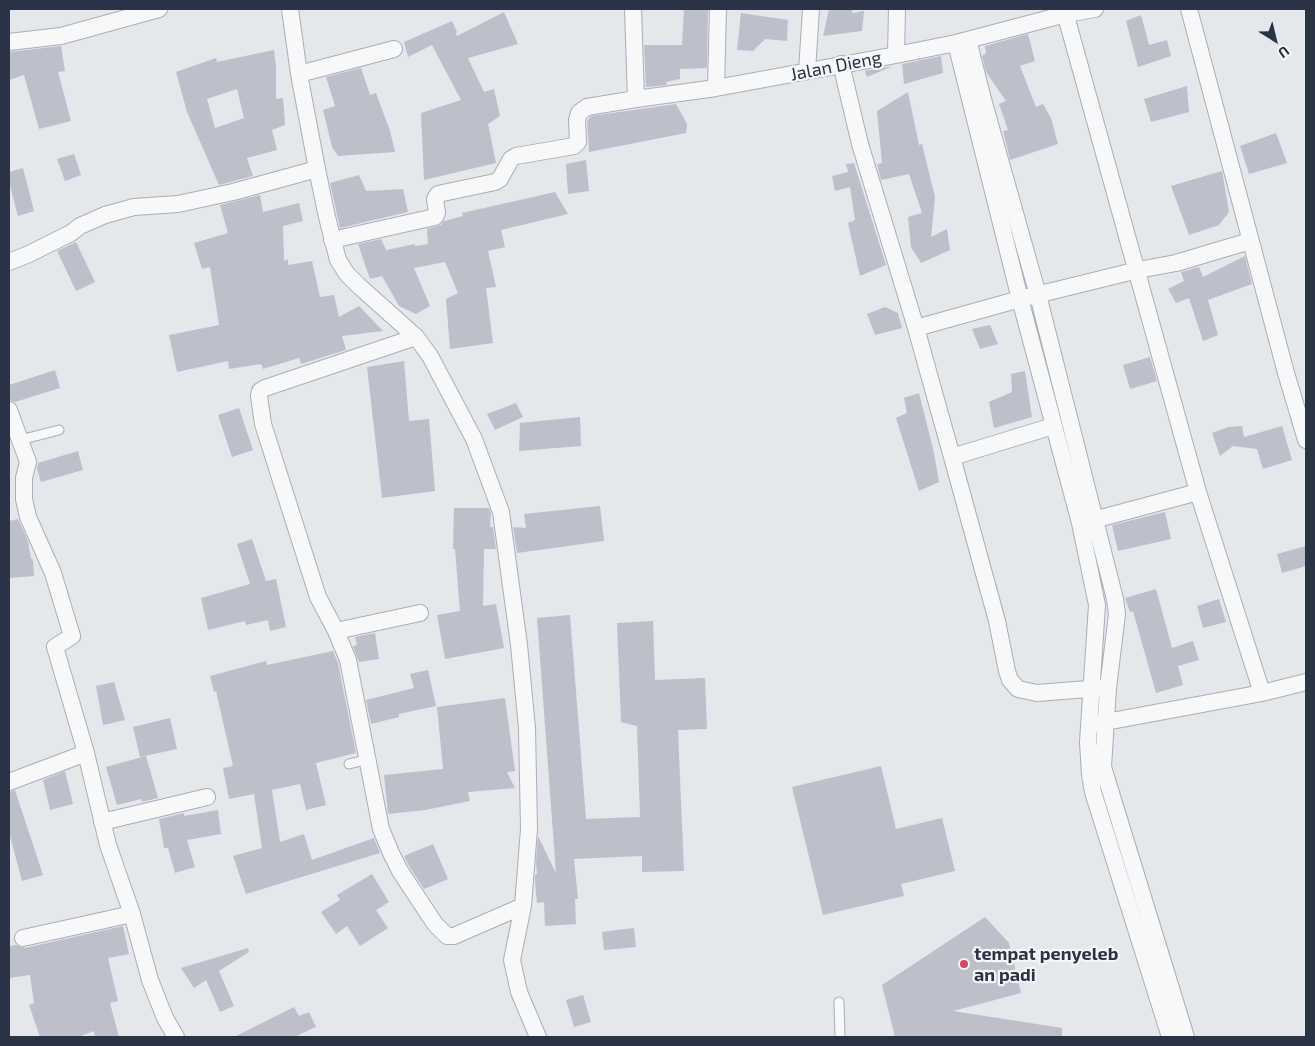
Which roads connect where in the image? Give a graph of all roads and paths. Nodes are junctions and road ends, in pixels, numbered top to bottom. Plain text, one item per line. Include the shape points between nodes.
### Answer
1 (159, 9) edge
2 (290, 9) edge
3 (633, 9) edge
4 (718, 9) edge
5 (811, 9) edge
6 (897, 9) edge
7 (1095, 9) edge
8 (1189, 9) edge
9 (1065, 12) edge
10 (962, 41) junction
11 (9, 42) edge
12 (394, 49) dead end
13 (896, 55) junction
14 (841, 64) junction
15 (807, 71) junction
16 (299, 74) junction
17 (716, 88) junction
18 (636, 98) junction
19 (317, 169) junction
20 (332, 240) junction
21 (1250, 241) junction
22 (9, 262) edge
23 (1138, 270) junction
24 (1038, 295) junction
25 (1020, 299) junction
26 (916, 328) junction
27 (416, 337) junction
28 (9, 410) edge
29 (1053, 426) junction
30 (59, 430) dead end
31 (20, 440) junction
32 (1306, 440) edge
33 (952, 457) junction
34 (1198, 492) junction
35 (1088, 521) junction
36 (1115, 599) junction
37 (1097, 605) junction
38 (420, 613) dead end
39 (336, 631) junction
40 (1306, 682) edge
41 (1108, 688) junction
42 (1091, 689) junction
43 (1262, 693) junction
44 (1098, 724) junction
45 (86, 753) junction
46 (369, 759) junction
47 (349, 764) dead end
48 (9, 782) edge
49 (207, 797) dead end
50 (102, 822) junction
51 (523, 906) junction
52 (132, 914) junction
53 (23, 938) dead end
54 (1157, 971) junction
55 (839, 1002) dead end
56 (176, 1037) edge
57 (538, 1037) edge
58 (840, 1037) edge
59 (1170, 1037) edge
60 (1186, 1037) edge

1 - 11 street via 61,36
2 - 16 street
3 - 18 street
4 - 17 street
5 - 15 street
6 - 13 street
7 - 9 street, Jalan Dieng
8 - 21 street
9 - 10 street, Jalan Dieng
9 - 23 street
10 - 13 street, Jalan Dieng
10 - 24 street via 984,102
10 - 25 street
12 - 16 street
13 - 14 street, Jalan Dieng
14 - 15 street, Jalan Dieng
14 - 26 street via 860,144
15 - 17 street, Jalan Dieng
16 - 19 street
17 - 18 street, Jalan Dieng
18 - 20 street via 583,109 579,113 578,142 574,146 516,156 495,182 438,194 435,216
19 - 20 street
19 - 22 street via 178,204 134,207 105,215
20 - 27 street via 338,260 347,274
21 - 23 street via 1176,263
21 - 32 street
23 - 24 street
23 - 34 street
24 - 25 street
24 - 35 street
25 - 26 street
25 - 29 street
26 - 33 street
27 - 39 street via 265,388 259,393 273,460 318,597
27 - 51 street via 442,376 474,439 501,512 527,728 529,829
28 - 31 street
29 - 33 street
29 - 35 street
30 - 31 lane
31 - 45 street via 28,462 24,499 28,517 53,573 72,636 55,647
33 - 42 street via 1010,680 1018,689 1037,693
34 - 35 street
34 - 43 street
35 - 36 street
35 - 37 street
36 - 37 street
36 - 41 street via 1117,614
37 - 42 street
38 - 39 street
39 - 46 street via 348,660
40 - 43 street
41 - 42 street
41 - 44 street
42 - 44 street
43 - 44 street
44 - 54 street via 1103,767
45 - 48 street
45 - 50 street
46 - 47 lane
46 - 51 street via 381,828 391,853 442,932 454,936
49 - 50 street
50 - 52 street
51 - 57 street via 512,960 519,992
52 - 53 street
52 - 56 street via 150,980
54 - 59 street
54 - 60 street
55 - 58 lane

